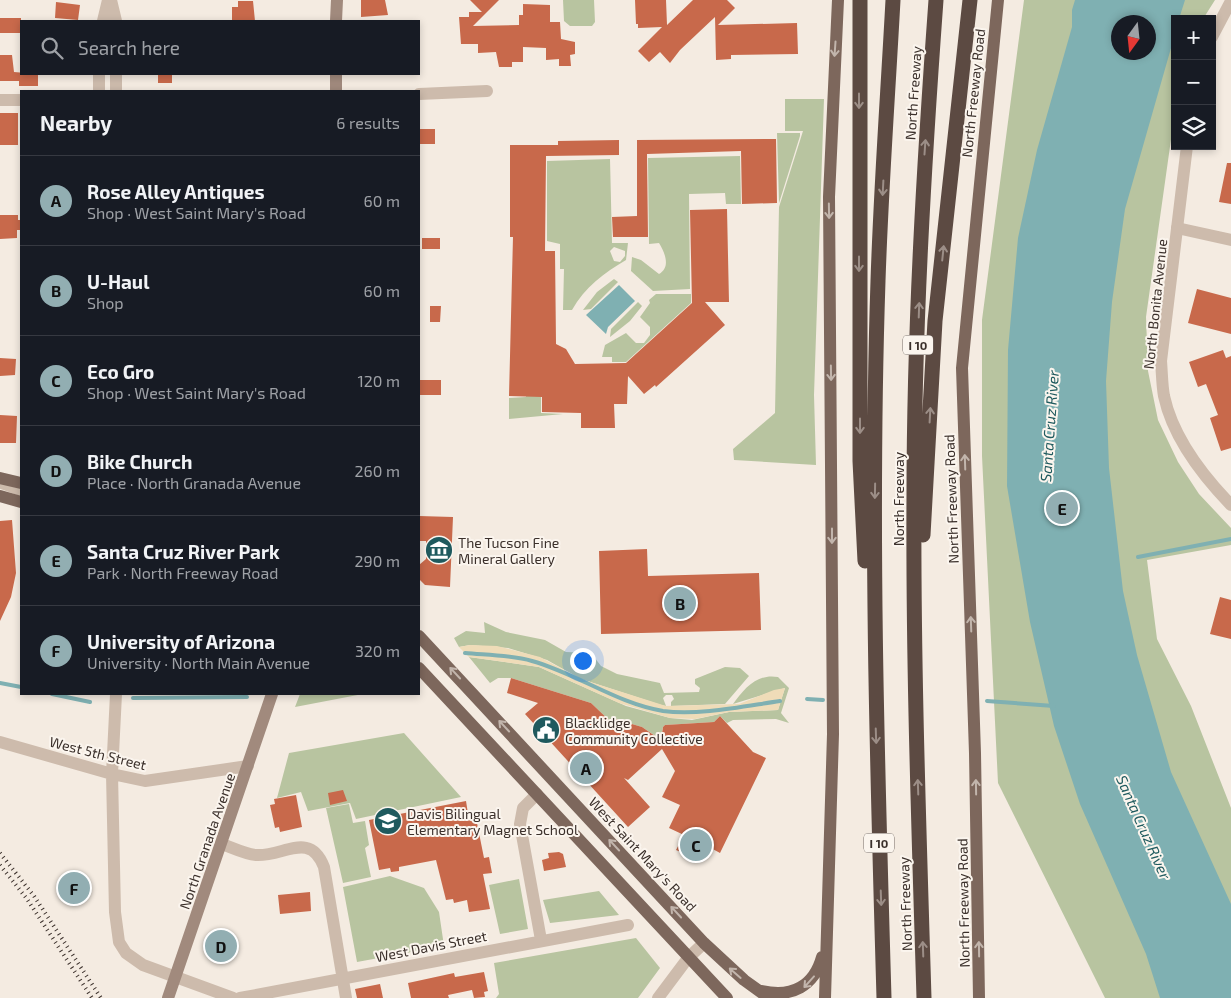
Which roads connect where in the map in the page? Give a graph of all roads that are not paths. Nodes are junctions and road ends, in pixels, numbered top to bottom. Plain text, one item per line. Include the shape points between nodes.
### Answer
1 (110, 0) edge
2 (337, 0) edge
3 (838, 0) edge
4 (860, 0) edge
5 (894, 0) edge
6 (936, 0) edge
7 (970, 0) edge
8 (998, 0) edge
9 (1231, 1) edge
10 (103, 20) edge
11 (116, 20) edge
12 (336, 20) edge
13 (1216, 29) edge
14 (99, 75) edge
15 (116, 75) edge
16 (336, 75) edge
17 (99, 90) edge
18 (116, 90) edge
19 (336, 90) edge
20 (487, 91) dead end
21 (420, 94) edge
22 (0, 100) edge
23 (20, 100) edge
24 (1187, 150) edge
25 (1177, 228) junction
26 (1231, 240) edge
27 (0, 480) edge
28 (20, 484) edge
29 (20, 490) edge
30 (0, 496) edge
31 (20, 502) edge
32 (1231, 505) edge
33 (420, 637) edge
34 (420, 669) edge
35 (875, 687) junction
36 (915, 691) junction
37 (116, 695) edge
38 (272, 695) edge
39 (0, 742) edge
40 (248, 766) junction
41 (112, 774) junction
42 (537, 794) junction
43 (222, 844) junction
44 (628, 925) dead end
45 (826, 938) junction
46 (542, 940) junction
47 (704, 943) junction
48 (688, 958) junction
49 (176, 978) junction
50 (342, 978) junction
51 (755, 988) junction
52 (168, 998) edge
53 (233, 998) edge
54 (346, 998) edge
55 (658, 998) edge
56 (727, 998) edge
57 (770, 998) edge
58 (825, 998) edge
59 (884, 998) edge
60 (924, 998) edge
61 (980, 998) edge

1 - 10 street
1 - 11 street
2 - 12 main road
3 -> 45 main road via 829,197 833,734
4 -> 35 highway via 860,461
5 -> 35 highway, North Freeway / I 10 via 878,280
36 -> 6 highway, North Freeway / I 10 via 914,495 921,232
36 -> 7 highway via 935,321
61 -> 8 main road, North Freeway Road via 976,753 962,368
9 - 13 street
14 - 17 street
15 - 18 street
16 - 19 main road
20 - 21 street
22 - 23 street
24 - 25 street, North Bonita Avenue
25 - 26 street
25 - 32 street, North Bonita Avenue via 1161,361 1164,397 1176,429 1203,476
27 - 28 main road
27 - 29 street
30 - 31 main road
47 -> 33 main road, West Saint Mary's Road
34 - 42 main road
35 -> 59 highway, North Freeway / I 10
60 -> 36 highway, North Freeway / I 10
37 - 41 street, West Davis Street
38 - 40 main road, North Granada Avenue
39 - 41 street, West 5th Street
40 - 41 street, West 5th Street via 155,780
40 - 43 main road, North Granada Avenue
41 - 49 street, West Davis Street via 114,912 120,942 126,952 143,965
42 - 46 street via 523,808 520,824
42 - 48 main road
43 - 49 main road, North Granada Avenue
43 - 50 street via 257,855 303,847 314,850 324,867
44 - 46 street, West Davis Street
45 -> 51 main road via 817,971 808,985 788,995 769,994
45 - 58 main road
46 - 50 street, West Davis Street
47 - 48 street
51 -> 47 main road, West Saint Mary's Road
48 - 55 street
48 - 56 main road
49 - 52 main road, North Granada Avenue
49 - 53 street, West Davis Street
50 - 53 street, West Davis Street
50 - 54 street
51 - 57 main road, West Saint Mary's Road

